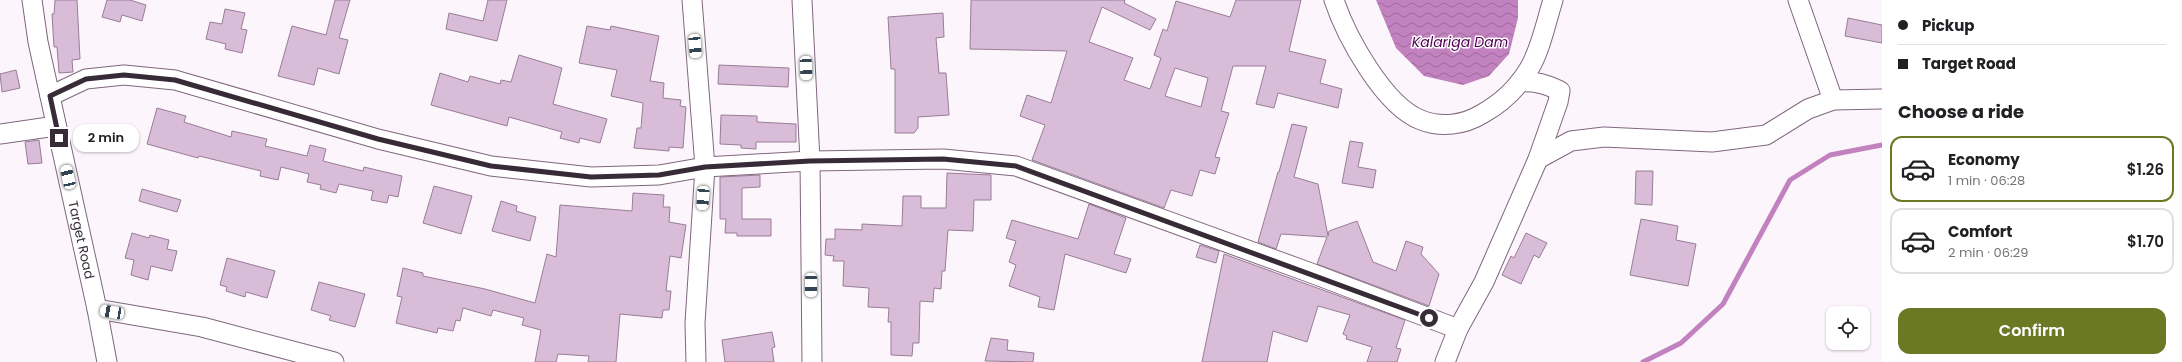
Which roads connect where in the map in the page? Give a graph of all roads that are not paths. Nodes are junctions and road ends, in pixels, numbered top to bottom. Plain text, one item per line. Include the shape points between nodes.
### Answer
1 (32, 0) edge
2 (692, 0) edge
3 (802, 0) edge
4 (1334, 0) edge
5 (1553, 0) edge
6 (1798, 0) edge
7 (1520, 82) junction
8 (50, 96) junction
9 (1882, 99) edge
10 (1833, 100) junction
11 (56, 126) junction
12 (0, 134) edge
13 (1538, 160) junction
14 (810, 161) junction
15 (705, 167) junction
16 (97, 309) junction
17 (1458, 329) junction
18 (323, 361) edge
19 (106, 362) edge
20 (696, 362) edge
21 (812, 362) edge
22 (1445, 362) edge

1 - 8 street, Target Road
2 - 15 street
3 - 14 street
4 - 7 street via 1358,52 1375,78 1411,115 1421,120 1450,124 1465,122 1498,105
5 - 7 street via 1530,68
6 - 10 street
7 - 13 street via 1532,81 1560,91
8 - 11 street, Target Road
8 - 15 street via 86,79 124,75 175,80 378,139 491,166 591,177 659,175
9 - 10 street
10 - 13 street via 1808,109 1766,135 1712,142 1604,137 1572,141
11 - 12 street
11 - 16 street, Target Road
13 - 17 street via 1484,282
14 - 15 street
14 - 17 street via 943,159 1016,166 1312,273
14 - 21 street
15 - 20 street via 695,323
16 - 18 street via 202,327
16 - 19 street, Target Road
17 - 22 street

